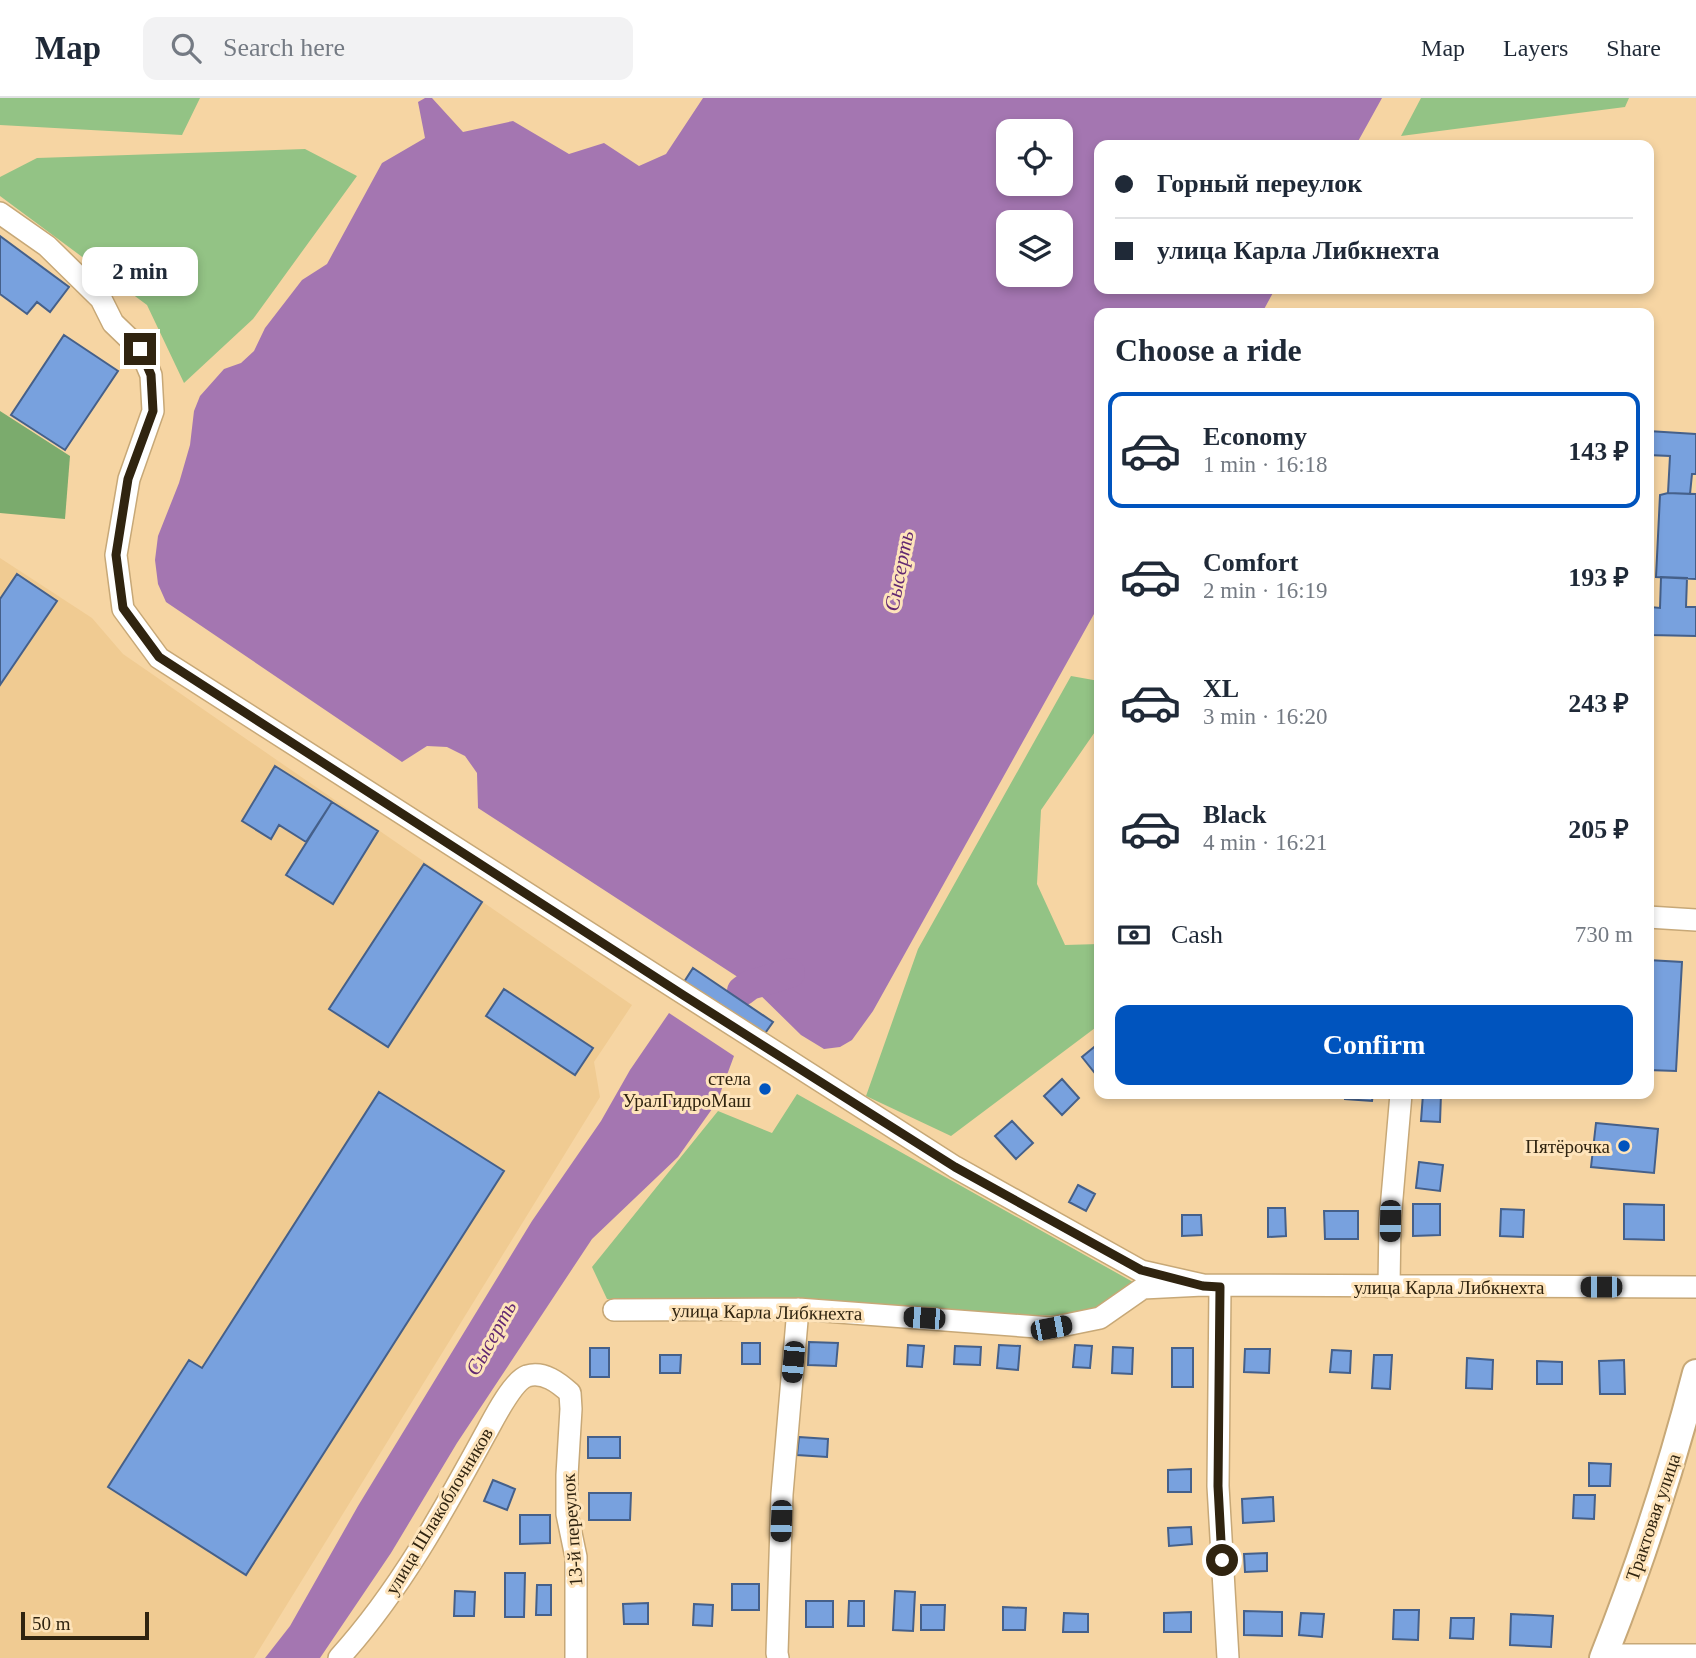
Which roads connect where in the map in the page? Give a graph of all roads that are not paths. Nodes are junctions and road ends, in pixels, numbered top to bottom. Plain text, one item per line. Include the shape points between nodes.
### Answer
1 (0, 213) edge
2 (1654, 917) edge
3 (1696, 920) edge
4 (1401, 1099) edge
5 (1211, 1286) junction
6 (1389, 1287) junction
7 (1696, 1287) edge
8 (798, 1309) junction
9 (614, 1310) dead end
10 (1696, 1373) edge
11 (543, 1376) joint
12 (1696, 1655) edge
13 (1603, 1657) edge
14 (339, 1658) edge
15 (576, 1658) edge
16 (779, 1658) edge
17 (1228, 1658) edge

1 - 5 street, улица Карла Либкнехта via 47,246 101,299 113,323 140,349 151,375 153,411 128,479 116,555 123,608 159,657 955,1167 1141,1270
2 - 3 street
4 - 6 street
5 - 6 street, улица Карла Либкнехта
5 - 8 street, улица Карла Либкнехта via 1143,1288 1100,1318 1051,1328
5 - 17 street
6 - 7 street, улица Карла Либкнехта
8 - 9 street, улица Карла Либкнехта
8 - 16 street via 782,1494
10 - 13 main road, Трактовая улица via 1676,1448
11 - 14 street, улица Шлакоблочников via 527,1376 517,1383 394,1589
11 - 15 street, 13-й переулок via 570,1393 567,1475 576,1557
12 - 13 street

